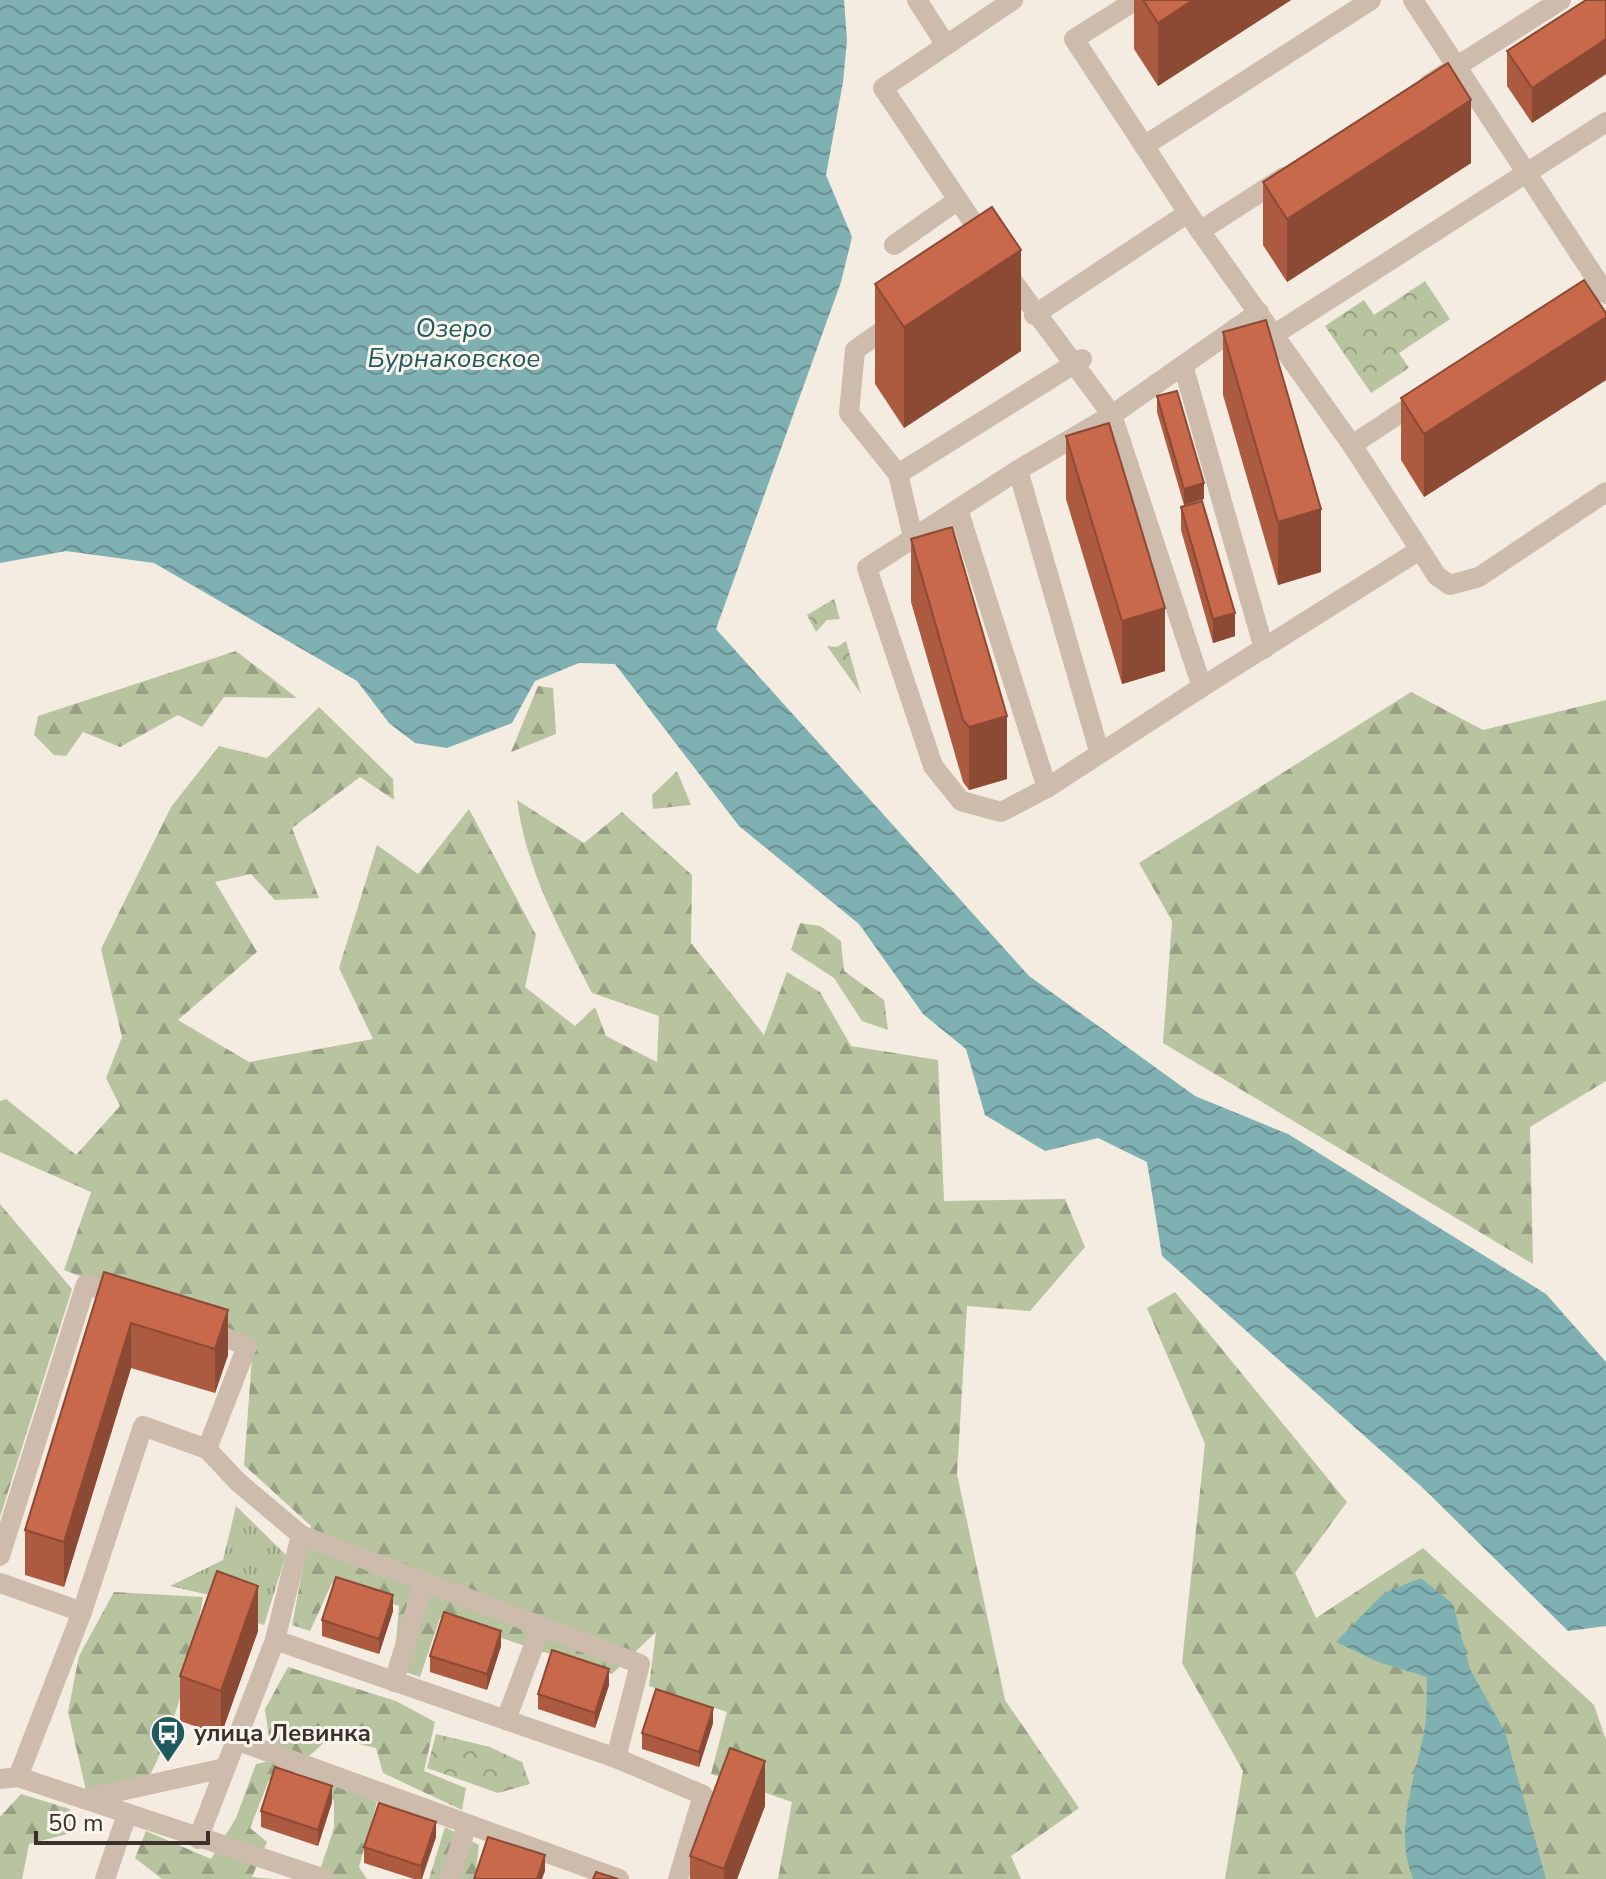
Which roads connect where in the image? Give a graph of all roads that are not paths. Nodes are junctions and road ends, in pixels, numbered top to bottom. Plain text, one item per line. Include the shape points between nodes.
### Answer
1 (917, 0) edge
2 (1013, 0) edge
3 (1136, 0) edge
4 (1371, 0) edge
5 (1413, 0) edge
6 (1561, 0) edge
7 (946, 45) junction
8 (1456, 67) junction
9 (1418, 91) edge
10 (1606, 122) edge
11 (1144, 146) junction
12 (1302, 165) edge
13 (1529, 174) junction
14 (958, 200) junction
15 (1188, 213) junction
16 (1200, 231) junction
17 (894, 245) dead end
18 (1599, 286) edge
19 (918, 307) edge
20 (1259, 312) junction
21 (1034, 315) junction
22 (1275, 334) junction
23 (1077, 362) junction
24 (1183, 365) junction
25 (1442, 385) edge
26 (1112, 415) junction
27 (1352, 445) junction
28 (1018, 470) junction
29 (898, 474) junction
30 (1606, 492) edge
31 (958, 509) junction
32 (914, 541) junction
33 (1418, 551) junction
34 (1264, 649) junction
35 (1202, 687) junction
36 (1099, 751) junction
37 (1047, 788) junction
38 (141, 1306) edge
39 (183, 1321) edge
40 (207, 1449) junction
41 (301, 1535) junction
42 (0, 1556) edge
43 (424, 1582) junction
44 (0, 1583) edge
45 (82, 1612) junction
46 (541, 1626) junction
47 (275, 1640) junction
48 (394, 1682) junction
49 (506, 1720) junction
50 (236, 1740) junction
51 (616, 1758) junction
52 (225, 1768) junction
53 (9, 1778) edge
54 (84, 1799) junction
55 (127, 1814) junction
56 (467, 1824) junction
57 (198, 1839) junction
58 (105, 1879) edge
59 (325, 1879) edge
60 (450, 1879) edge
61 (619, 1879) edge
62 (678, 1879) edge

1 - 7 street
2 - 7 street
3 - 11 street via 1074,39
4 - 11 street
5 - 8 street
6 - 8 street
7 - 14 street via 883,88
8 - 9 street
8 - 13 street
10 - 13 street
11 - 15 street
12 - 16 street
13 - 18 street
13 - 22 street
14 - 17 street
14 - 21 street via 988,259
15 - 16 street
15 - 21 street
16 - 20 street
19 - 29 street via 855,350 849,413
20 - 22 street
20 - 24 street
21 - 23 street
22 - 27 street
23 - 26 street
23 - 29 street
24 - 26 street
24 - 34 street
25 - 27 street
26 - 28 street
26 - 35 street
27 - 33 street
28 - 31 street
28 - 36 street
29 - 32 street
30 - 33 street via 1464,582 1450,585
31 - 32 street
31 - 37 street
32 - 37 street via 867,568 933,766 961,801 1001,812
33 - 34 street
34 - 35 street
35 - 36 street
36 - 37 street
38 - 42 street via 86,1284
39 - 40 street via 247,1346
40 - 41 street
40 - 45 street via 143,1426
41 - 43 street
41 - 47 street
43 - 46 street
43 - 48 street
44 - 45 street
45 - 53 street
46 - 49 street
46 - 51 street via 640,1664
47 - 48 street
47 - 50 street
48 - 49 street
49 - 51 street
50 - 52 street
50 - 56 street
51 - 62 street via 703,1795
52 - 54 street
52 - 57 street
53 - 54 street
54 - 55 street
55 - 57 street
55 - 58 street
56 - 60 street
56 - 61 street
57 - 59 street

